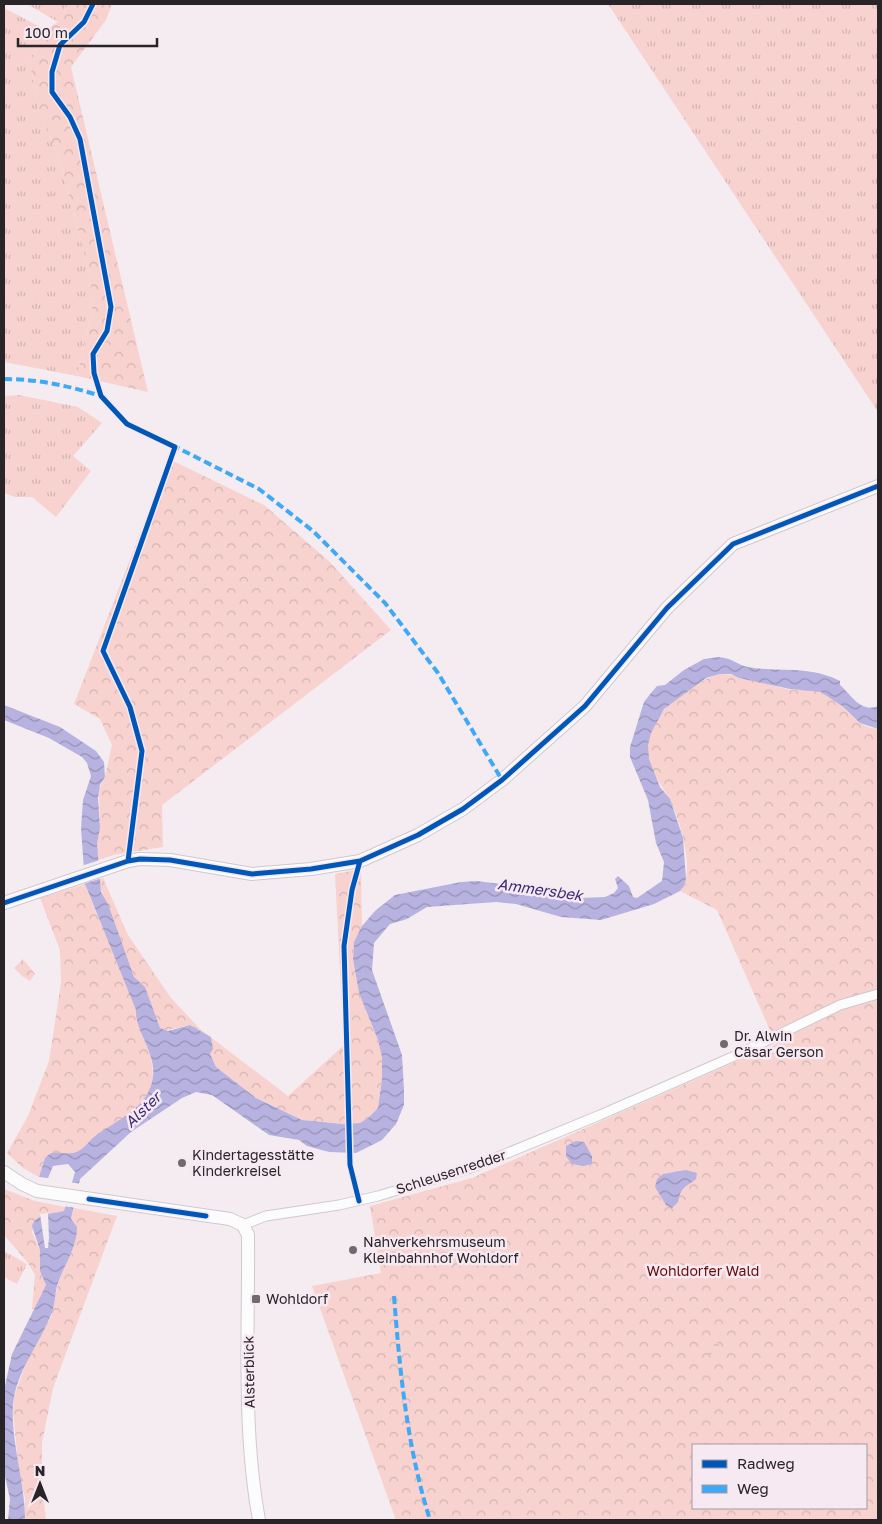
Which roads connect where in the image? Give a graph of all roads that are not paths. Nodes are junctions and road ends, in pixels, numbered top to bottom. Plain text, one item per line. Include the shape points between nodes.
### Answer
1 (878, 486) edge
2 (4, 903) edge
3 (878, 994) edge
4 (4, 1172) edge
5 (243, 1225) junction
6 (259, 1520) edge

1 - 2 street via 733,544 667,608 585,706 502,780 418,835 360,861 311,869 252,874 140,859 116,864
3 - 5 street, Schleusenredder via 840,1005 739,1054 471,1168 378,1196 266,1216
4 - 5 street via 37,1191 230,1219
5 - 6 street, Alsterblick via 248,1235 250,1412

